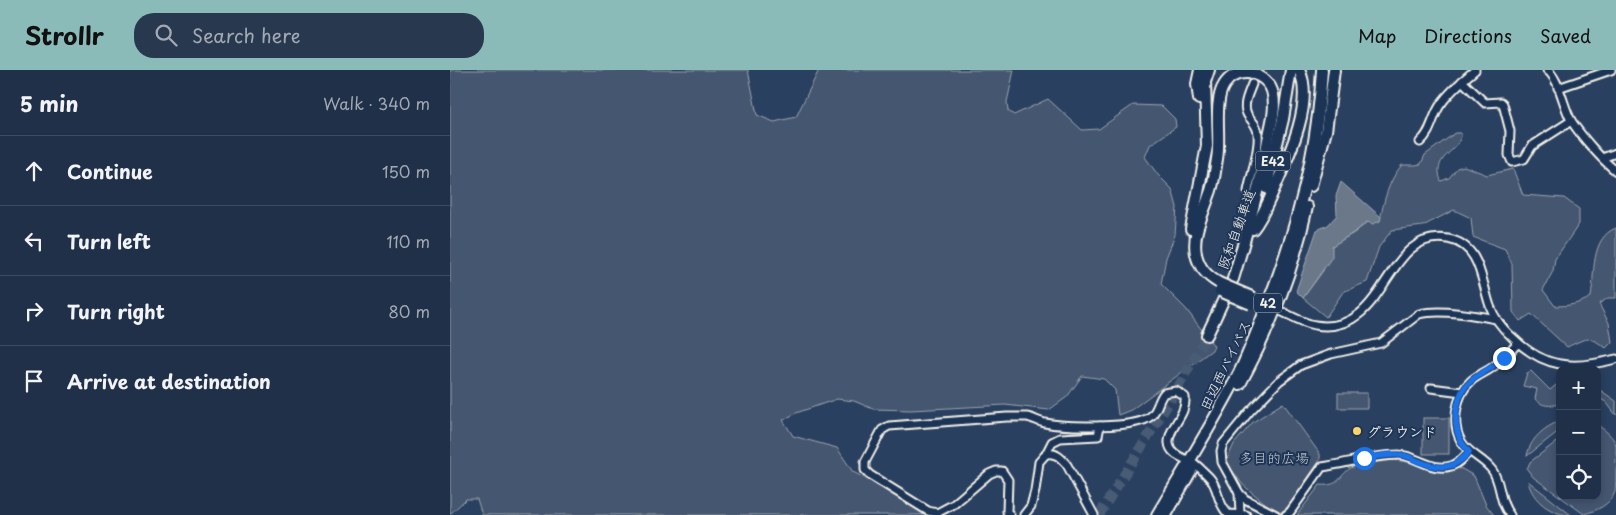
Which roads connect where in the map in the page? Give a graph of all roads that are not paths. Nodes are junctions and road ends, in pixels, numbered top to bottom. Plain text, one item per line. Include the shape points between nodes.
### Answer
1 (1200, 70) edge
2 (1209, 70) edge
3 (1218, 70) edge
4 (1291, 70) edge
5 (1316, 70) edge
6 (1322, 70) edge
7 (1328, 70) edge
8 (1334, 70) edge
9 (1475, 70) edge
10 (1611, 70) edge
11 (1549, 71) edge
12 (1301, 75) edge
13 (1462, 80) junction
14 (1252, 84) dead end
15 (1558, 88) junction
16 (1571, 122) junction
17 (1206, 134) junction
18 (1420, 142) dead end
19 (1616, 153) edge
20 (1602, 158) junction
21 (1616, 171) edge
22 (1307, 177) junction
23 (1311, 189) junction
24 (1248, 191) dead end
25 (1204, 208) junction
26 (1253, 229) junction
27 (1233, 279) junction
28 (1218, 286) junction
29 (1270, 307) junction
30 (1496, 318) junction
31 (1207, 335) tunnel mouth
32 (1518, 343) junction
33 (1616, 359) edge
34 (1431, 388) dead end
35 (1462, 392) junction
36 (1100, 426) junction
37 (1469, 452) junction
38 (1046, 454) junction
39 (1192, 463) junction
40 (1239, 494) junction
41 (1243, 514) edge
42 (1010, 515) edge
43 (1024, 515) edge
44 (1094, 515) edge
45 (1157, 515) edge
46 (1166, 515) edge
47 (1276, 515) edge
48 (1286, 515) edge
49 (1510, 515) edge

1 - 17 highway via 1197,84
2 - 17 highway via 1205,82
3 - 25 highway via 1210,86 1214,152
4 - 26 highway, 阪和自動車道 / E42 via 1281,128
5 - 22 highway, 42
6 - 22 highway, 田辺西バイパス / 42
7 - 23 highway, 田辺西バイパス / 42
8 - 23 highway, 42 via 1326,131
9 - 13 street
10 - 15 street
11 - 15 street
12 - 26 highway via 1304,90 1302,112 1287,162
13 - 16 street via 1485,103 1503,104 1510,131 1509,155 1512,162 1524,159 1532,146
13 - 18 street via 1441,104 1427,136
14 - 24 street via 1245,108 1258,132 1258,141
15 - 16 street
16 - 20 street
17 - 28 highway via 1207,146 1190,252 1198,274 1207,283
19 - 20 street
20 - 21 street
22 - 29 highway, 田辺西バイパス / 42
23 - 29 highway, 田辺西バイパス / 42 via 1304,221
25 - 27 highway via 1218,156 1220,93 1231,77 1244,73 1256,75 1272,89 1274,108 1252,217
25 - 28 highway via 1198,223 1196,254 1205,273
26 - 27 highway, 阪和自動車道 / E42
27 - 31 highway, 阪和自動車道 / E42
28 - 29 highway, bridge
29 - 30 street via 1314,325 1344,324 1362,313 1405,253 1426,241 1448,239 1461,244 1479,264
29 - 39 highway, 田辺西バイパス / 42 via 1254,360
30 - 32 street
30 - 40 street via 1419,314 1381,343 1331,354 1301,365 1278,381 1223,444 1222,462
32 - 33 street via 1556,364 1586,366
32 - 35 street
34 - 35 street
35 - 37 street via 1456,423 1461,441
36 - 38 street via 1098,436 1060,438 1052,442
36 - 39 street via 1143,420 1156,410 1164,393 1176,391 1185,397 1186,404 1169,445 1178,456
36 - 42 street via 1007,417 889,426 882,430 865,462 865,470 870,475 928,511 937,513 954,504 990,474 1002,471 1008,480 1007,512
37 - 48 street via 1462,460 1447,467 1398,455 1364,458 1326,467
37 - 49 street via 1495,474 1504,506
38 - 43 street via 1039,462 1031,506
38 - 44 street via 1053,453 1068,465
39 - 41 street via 1210,478 1221,507 1228,514
39 - 45 highway, 田辺西バイパス / 42
39 - 46 highway, 田辺西バイパス / 42
40 - 41 street
40 - 47 street

